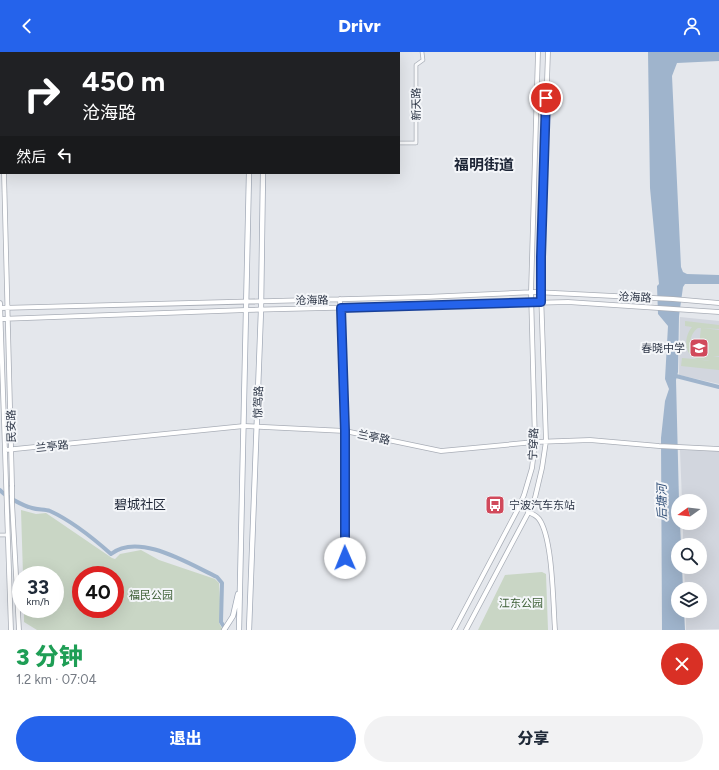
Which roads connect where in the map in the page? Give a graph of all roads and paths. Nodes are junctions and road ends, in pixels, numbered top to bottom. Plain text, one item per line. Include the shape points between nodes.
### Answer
1 (422, 52) edge
2 (538, 52) edge
3 (548, 52) edge
4 (400, 143) edge
5 (4, 174) edge
6 (249, 174) edge
7 (263, 174) edge
8 (531, 292) junction
9 (541, 292) junction
10 (340, 300) junction
11 (246, 301) junction
12 (261, 301) junction
13 (541, 302) junction
14 (0, 303) edge
15 (531, 303) junction
16 (719, 303) edge
17 (8, 307) junction
18 (0, 308) edge
19 (341, 308) junction
20 (246, 310) junction
21 (261, 310) junction
22 (719, 312) edge
23 (8, 318) junction
24 (0, 319) edge
25 (244, 426) junction
26 (257, 426) junction
27 (345, 431) junction
28 (546, 441) junction
29 (535, 442) junction
30 (719, 449) edge
31 (4, 450) junction
32 (11, 450) junction
33 (528, 512) junction
34 (0, 535) edge
35 (7, 535) junction
36 (346, 573) dead end
37 (240, 582) junction
38 (11, 630) edge
39 (18, 630) edge
40 (224, 630) edge
41 (239, 630) edge
42 (248, 630) edge
43 (454, 630) edge
44 (466, 630) edge
45 (555, 630) edge

1 - 4 street, 新天路 via 423,60 416,65 416,143
2 - 8 main road, 宁穿路
3 - 9 main road, 宁穿路
5 - 17 main road, 民安路
6 - 11 main road, 惊驾路
7 - 12 main road, 惊驾路
8 - 9 main road, 沧海路
8 - 10 main road, 沧海路
8 - 15 main road, 宁穿路
9 - 13 main road, 宁穿路
9 - 16 main road, 沧海路
10 - 12 main road, 沧海路
10 - 19 main road
11 - 12 main road, 沧海路
11 - 17 main road, 沧海路
11 - 20 main road, 惊驾路
12 - 21 main road, 惊驾路
13 - 15 main road, 沧海路
13 - 22 main road, 沧海路
13 - 28 main road, 宁穿路
14 - 18 main road, 民安路
15 - 19 main road, 沧海路
15 - 29 main road, 宁穿路
17 - 18 main road, 沧海路
17 - 23 main road, 民安路
18 - 24 main road, 民安路
19 - 21 main road, 沧海路
19 - 27 main road
20 - 21 main road, 沧海路
20 - 23 main road, 沧海路
20 - 25 main road, 惊驾路
21 - 26 main road, 惊驾路
23 - 24 main road, 沧海路
23 - 32 main road, 民安路
24 - 31 main road, 民安路
25 - 26 main road, 兰亭路
25 - 32 main road, 兰亭路
25 - 37 main road, 惊驾路
26 - 27 main road, 兰亭路
26 - 42 main road, 惊驾路
27 - 29 main road, 兰亭路 via 441,451
27 - 36 main road
28 - 29 main road, 兰亭路
28 - 30 main road, 兰亭路 via 590,440
28 - 33 main road, 宁穿路 via 534,502
29 - 43 main road, 宁穿路 via 532,468 519,507
31 - 32 main road, 兰亭路
31 - 35 main road, 民安路
32 - 39 main road, 民安路, bridge
33 - 44 main road, 宁穿路
33 - 45 main road via 535,514 540,520 547,542
34 - 35 street
35 - 38 main road, 民安路
37 - 40 main road via 233,616
37 - 41 main road, 惊驾路

